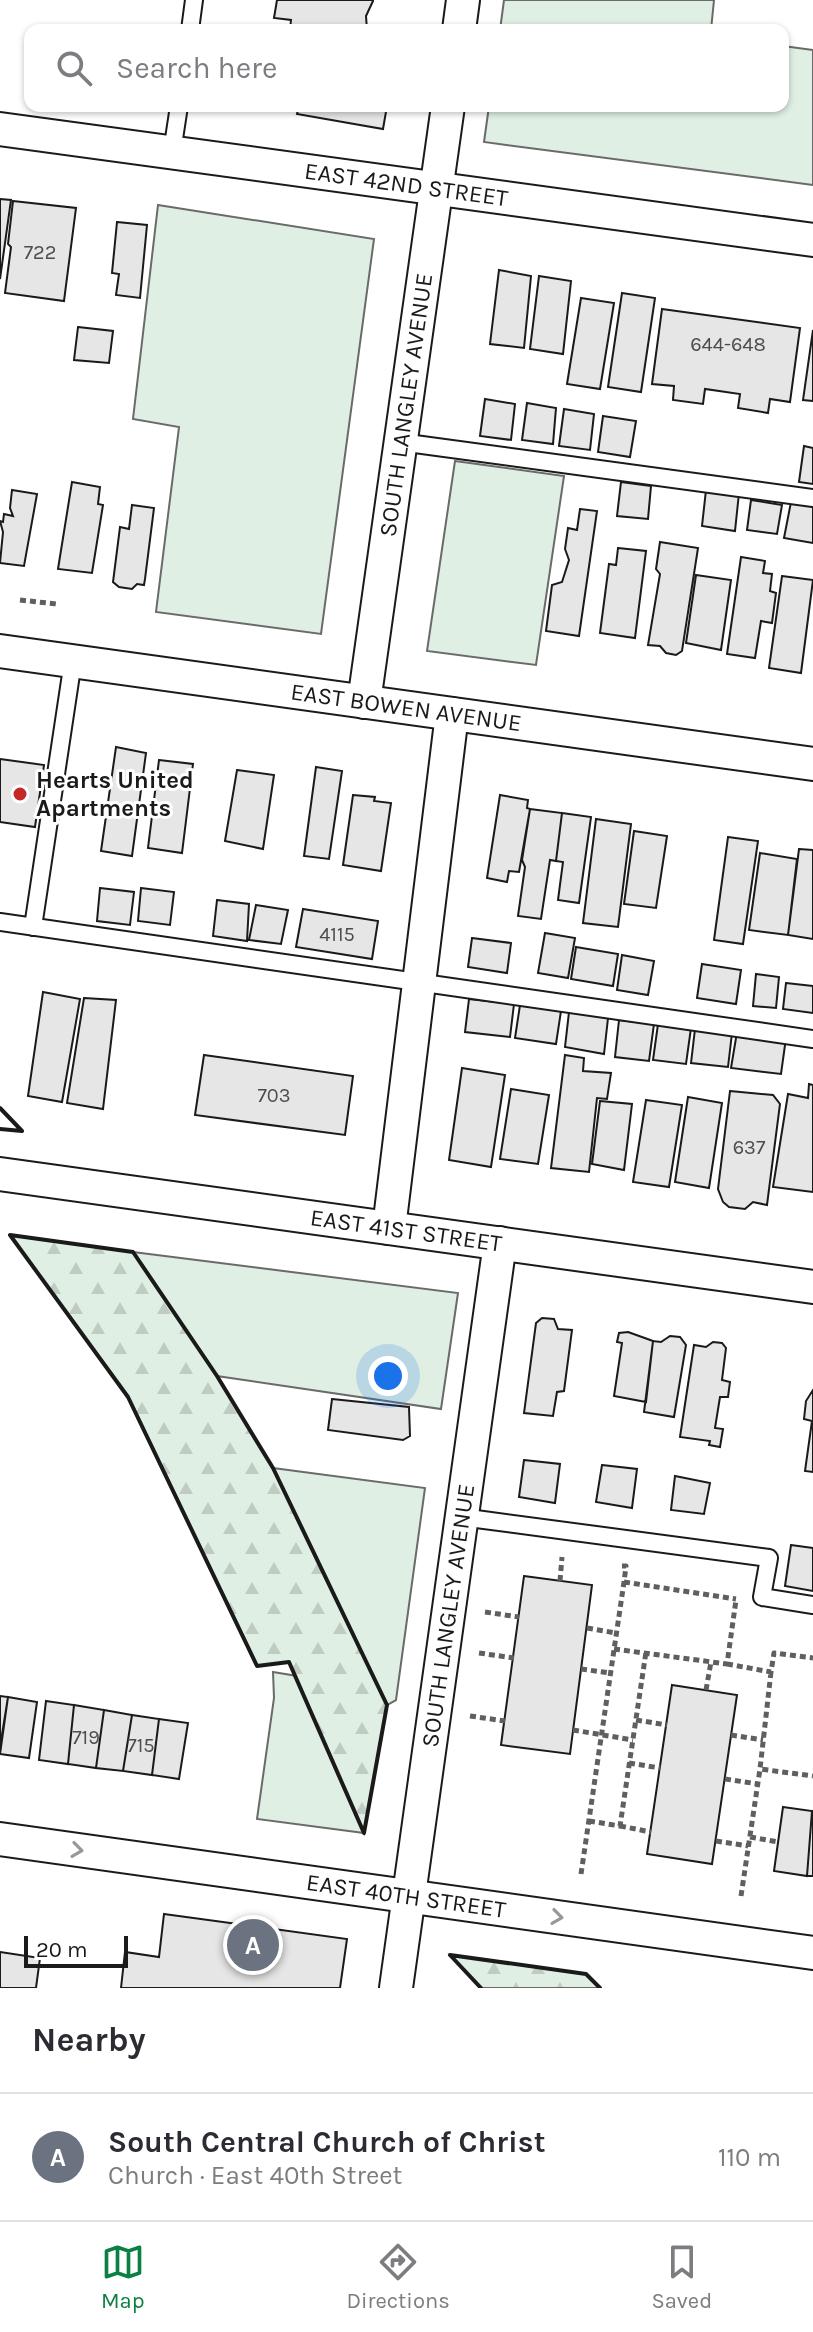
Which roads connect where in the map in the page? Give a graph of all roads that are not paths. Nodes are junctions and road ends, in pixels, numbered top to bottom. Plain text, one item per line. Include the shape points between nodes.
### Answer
1 (194, 0) edge
2 (463, 0) edge
3 (191, 24) edge
4 (460, 24) edge
5 (178, 112) edge
6 (447, 112) edge
7 (0, 129) edge
8 (172, 152) junction
9 (436, 189) junction
10 (813, 240) edge
11 (400, 442) junction
12 (813, 498) edge
13 (0, 651) edge
14 (73, 661) junction
15 (364, 702) junction
16 (452, 714) junction
17 (813, 764) edge
18 (0, 922) edge
19 (33, 927) junction
20 (419, 982) junction
21 (813, 1039) edge
22 (0, 1174) edge
23 (389, 1228) junction
24 (500, 1243) junction
25 (813, 1287) edge
26 (461, 1517) junction
27 (813, 1605) edge
28 (0, 1839) edge
29 (408, 1896) junction
30 (813, 1953) edge
31 (396, 1988) edge

1 - 3 lane
2 - 4 street
5 - 8 lane
6 - 9 street, SOUTH LANGLEY AVENUE
7 - 8 street, EAST 42ND STREET
8 - 9 street, EAST 42ND STREET
9 - 10 street, EAST 42ND STREET
9 - 11 street, SOUTH LANGLEY AVENUE
11 - 12 lane
11 - 15 street, SOUTH LANGLEY AVENUE
13 - 14 street, EAST BOWEN AVENUE
14 - 15 street, EAST BOWEN AVENUE
14 - 19 lane
15 - 16 street, EAST BOWEN AVENUE
16 - 17 street, EAST BOWEN AVENUE
16 - 20 street
18 - 19 lane
19 - 20 lane
20 - 21 lane
20 - 23 street
22 - 23 street, EAST 41ST STREET
23 - 24 street, EAST 41ST STREET
24 - 25 street, EAST 41ST STREET
24 - 26 street, SOUTH LANGLEY AVENUE
26 - 27 lane via 769,1558 762,1597
26 - 29 street, SOUTH LANGLEY AVENUE
28 -> 29 street, EAST 40TH STREET
29 -> 30 street, EAST 40TH STREET
29 - 31 street, SOUTH LANGLEY AVENUE

